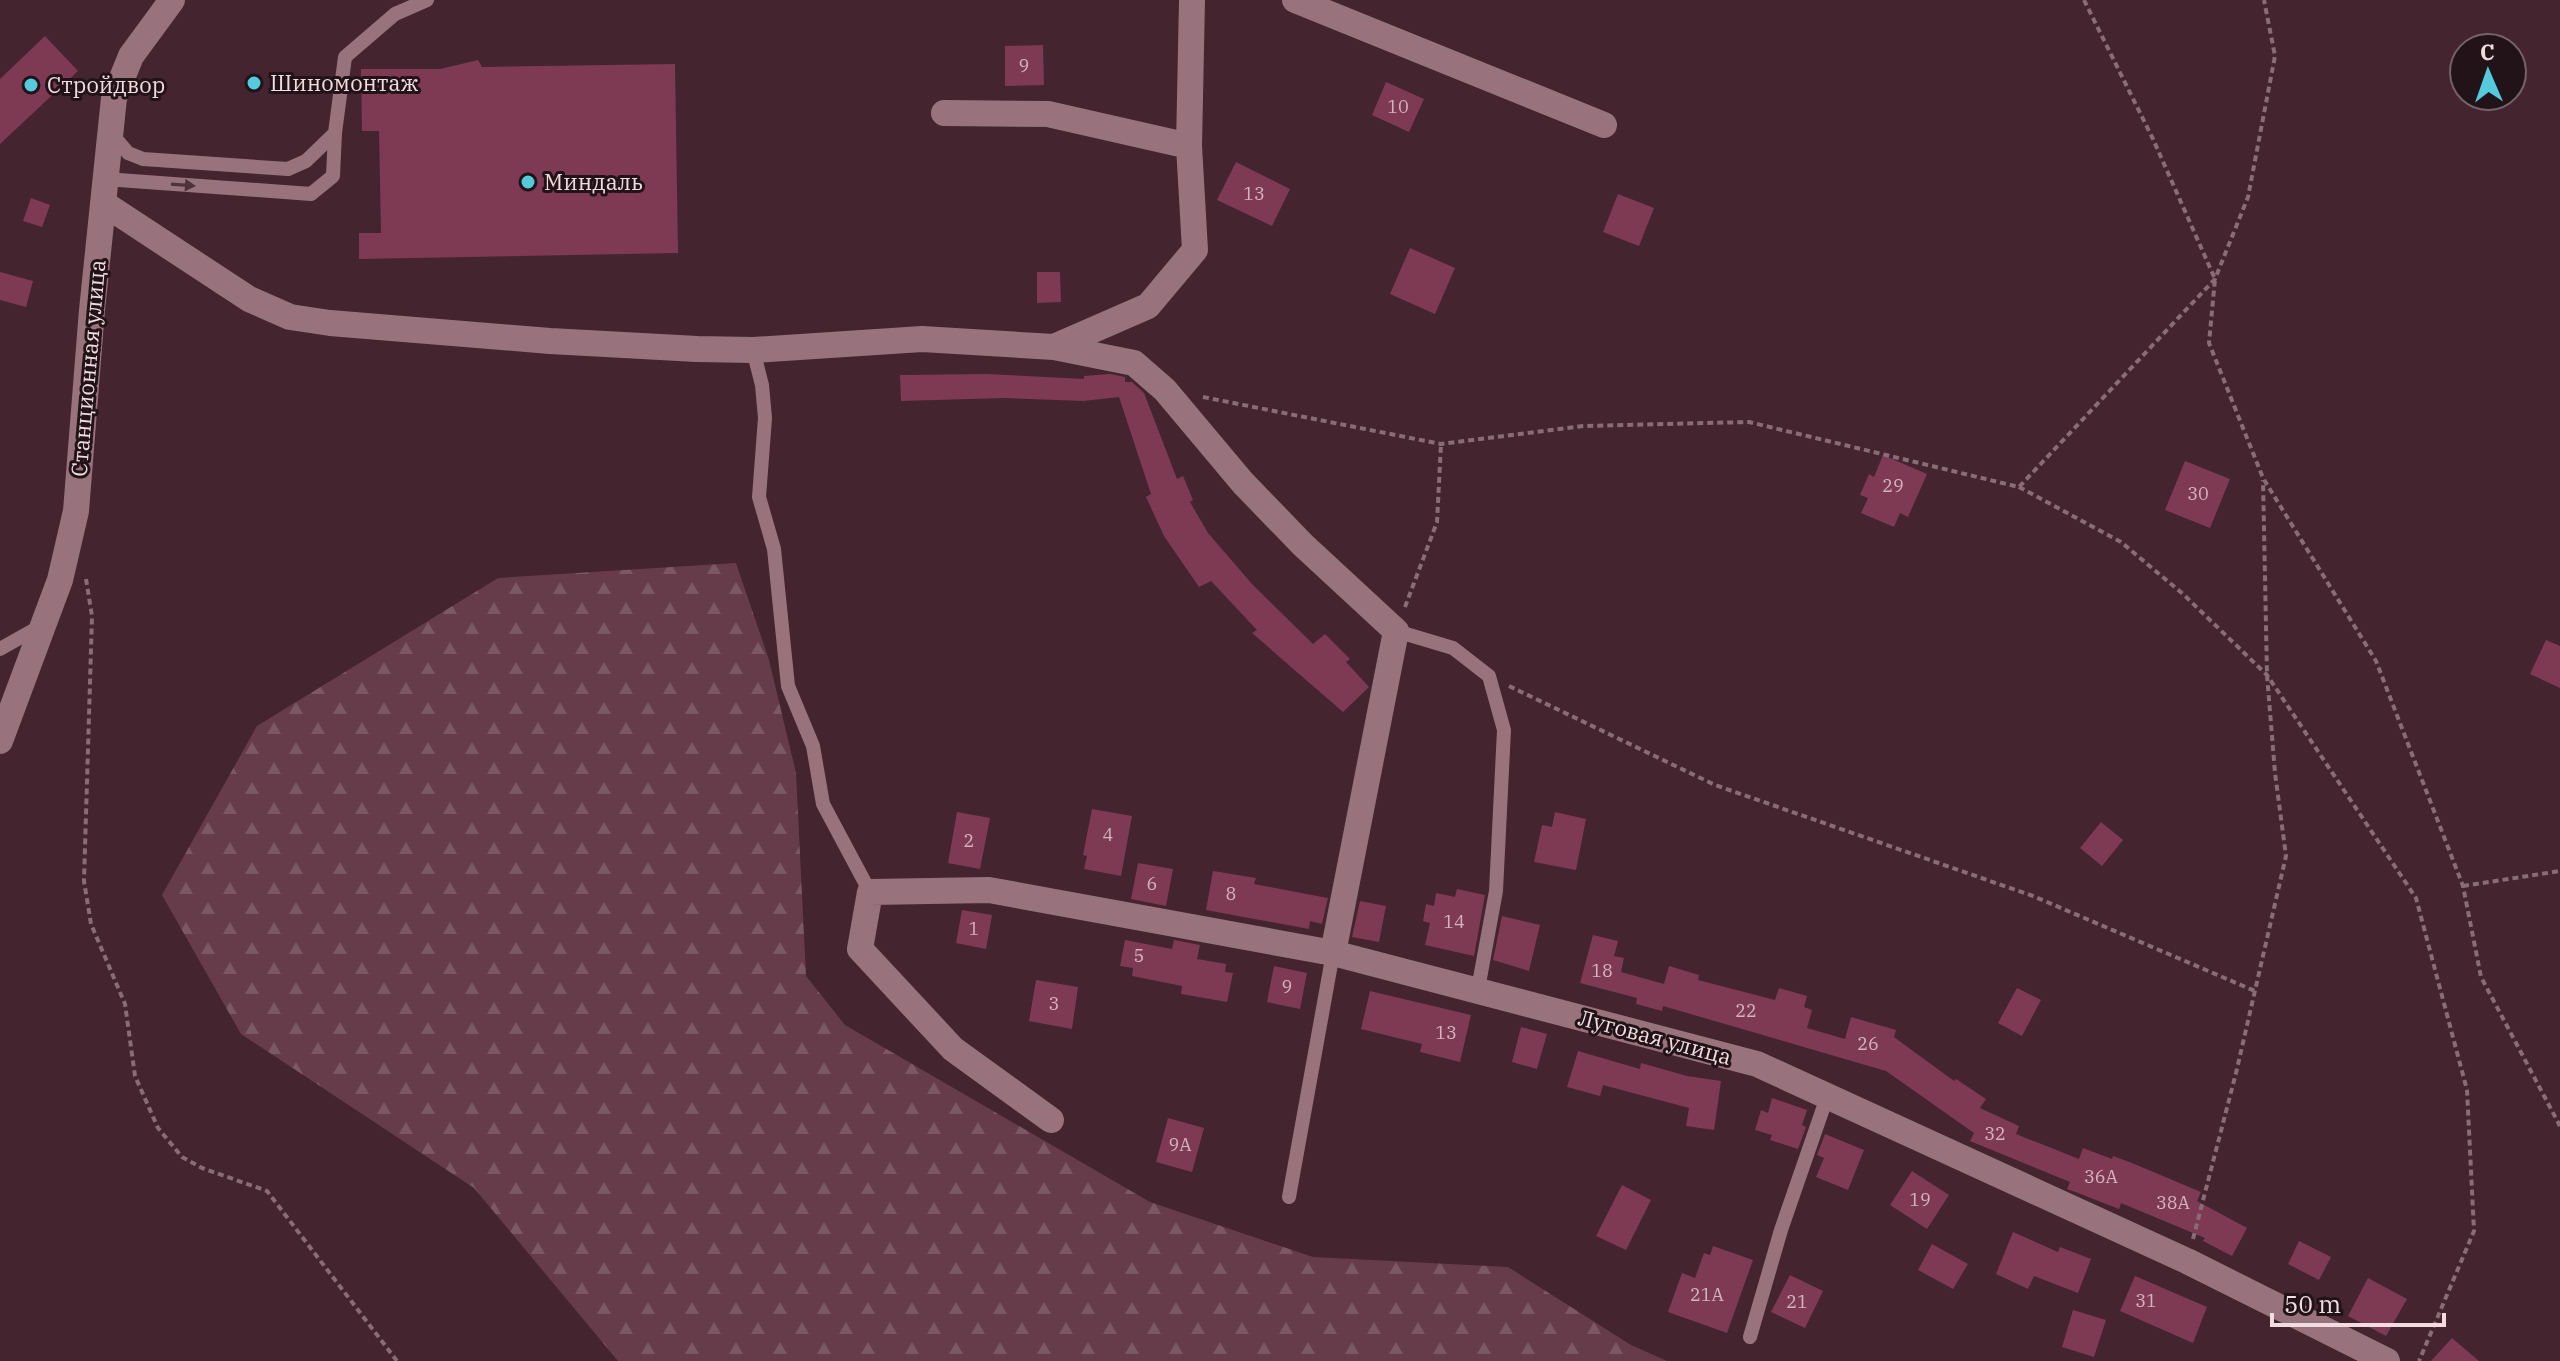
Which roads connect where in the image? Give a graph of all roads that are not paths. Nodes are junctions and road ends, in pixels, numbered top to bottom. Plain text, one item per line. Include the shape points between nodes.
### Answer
1 (172, 0) edge
2 (427, 0) edge
3 (1192, 0) edge
4 (1295, 0) edge
5 (944, 113) dead end
6 (1604, 125) dead end
7 (110, 132) junction
8 (335, 133) junction
9 (1189, 146) junction
10 (104, 191) junction
11 (1054, 347) junction
12 (753, 350) junction
13 (43, 625) junction
14 (1396, 631) junction
15 (0, 649) edge
16 (0, 741) edge
17 (870, 892) junction
18 (1333, 953) junction
19 (1478, 989) junction
20 (1827, 1097) junction
21 (1051, 1120) dead end
22 (1289, 1197) dead end
23 (1750, 1337) dead end
24 (2387, 1361) edge

1 - 7 street, Станционная улица via 131,56 114,98
2 - 8 lane via 395,14 345,57
3 - 9 street
4 - 6 street
5 - 9 street via 1048,114
7 - 8 lane via 128,153 143,159 288,169 306,161
7 - 10 street, Станционная улица
10 -> 8 lane via 311,194 333,176
9 - 11 street via 1195,250 1148,306
10 - 12 street via 249,299 290,317 550,341
10 - 13 street, Станционная улица via 76,511
11 - 12 street via 922,339
11 - 14 street via 1134,363 1165,390 1303,545
12 - 17 lane via 765,418 759,497 774,549 788,686 813,746 823,804
13 - 15 lane
13 - 16 street, Станционная улица
14 - 18 street
14 - 19 lane via 1453,648 1489,676 1504,730 1496,891
17 - 18 street, Луговая улица via 989,890
17 - 21 street via 860,949 953,1049
18 - 19 street, Луговая улица
18 - 22 lane
19 - 20 street, Луговая улица via 1757,1064
20 - 23 lane
20 - 24 street, Луговая улица via 2187,1261

